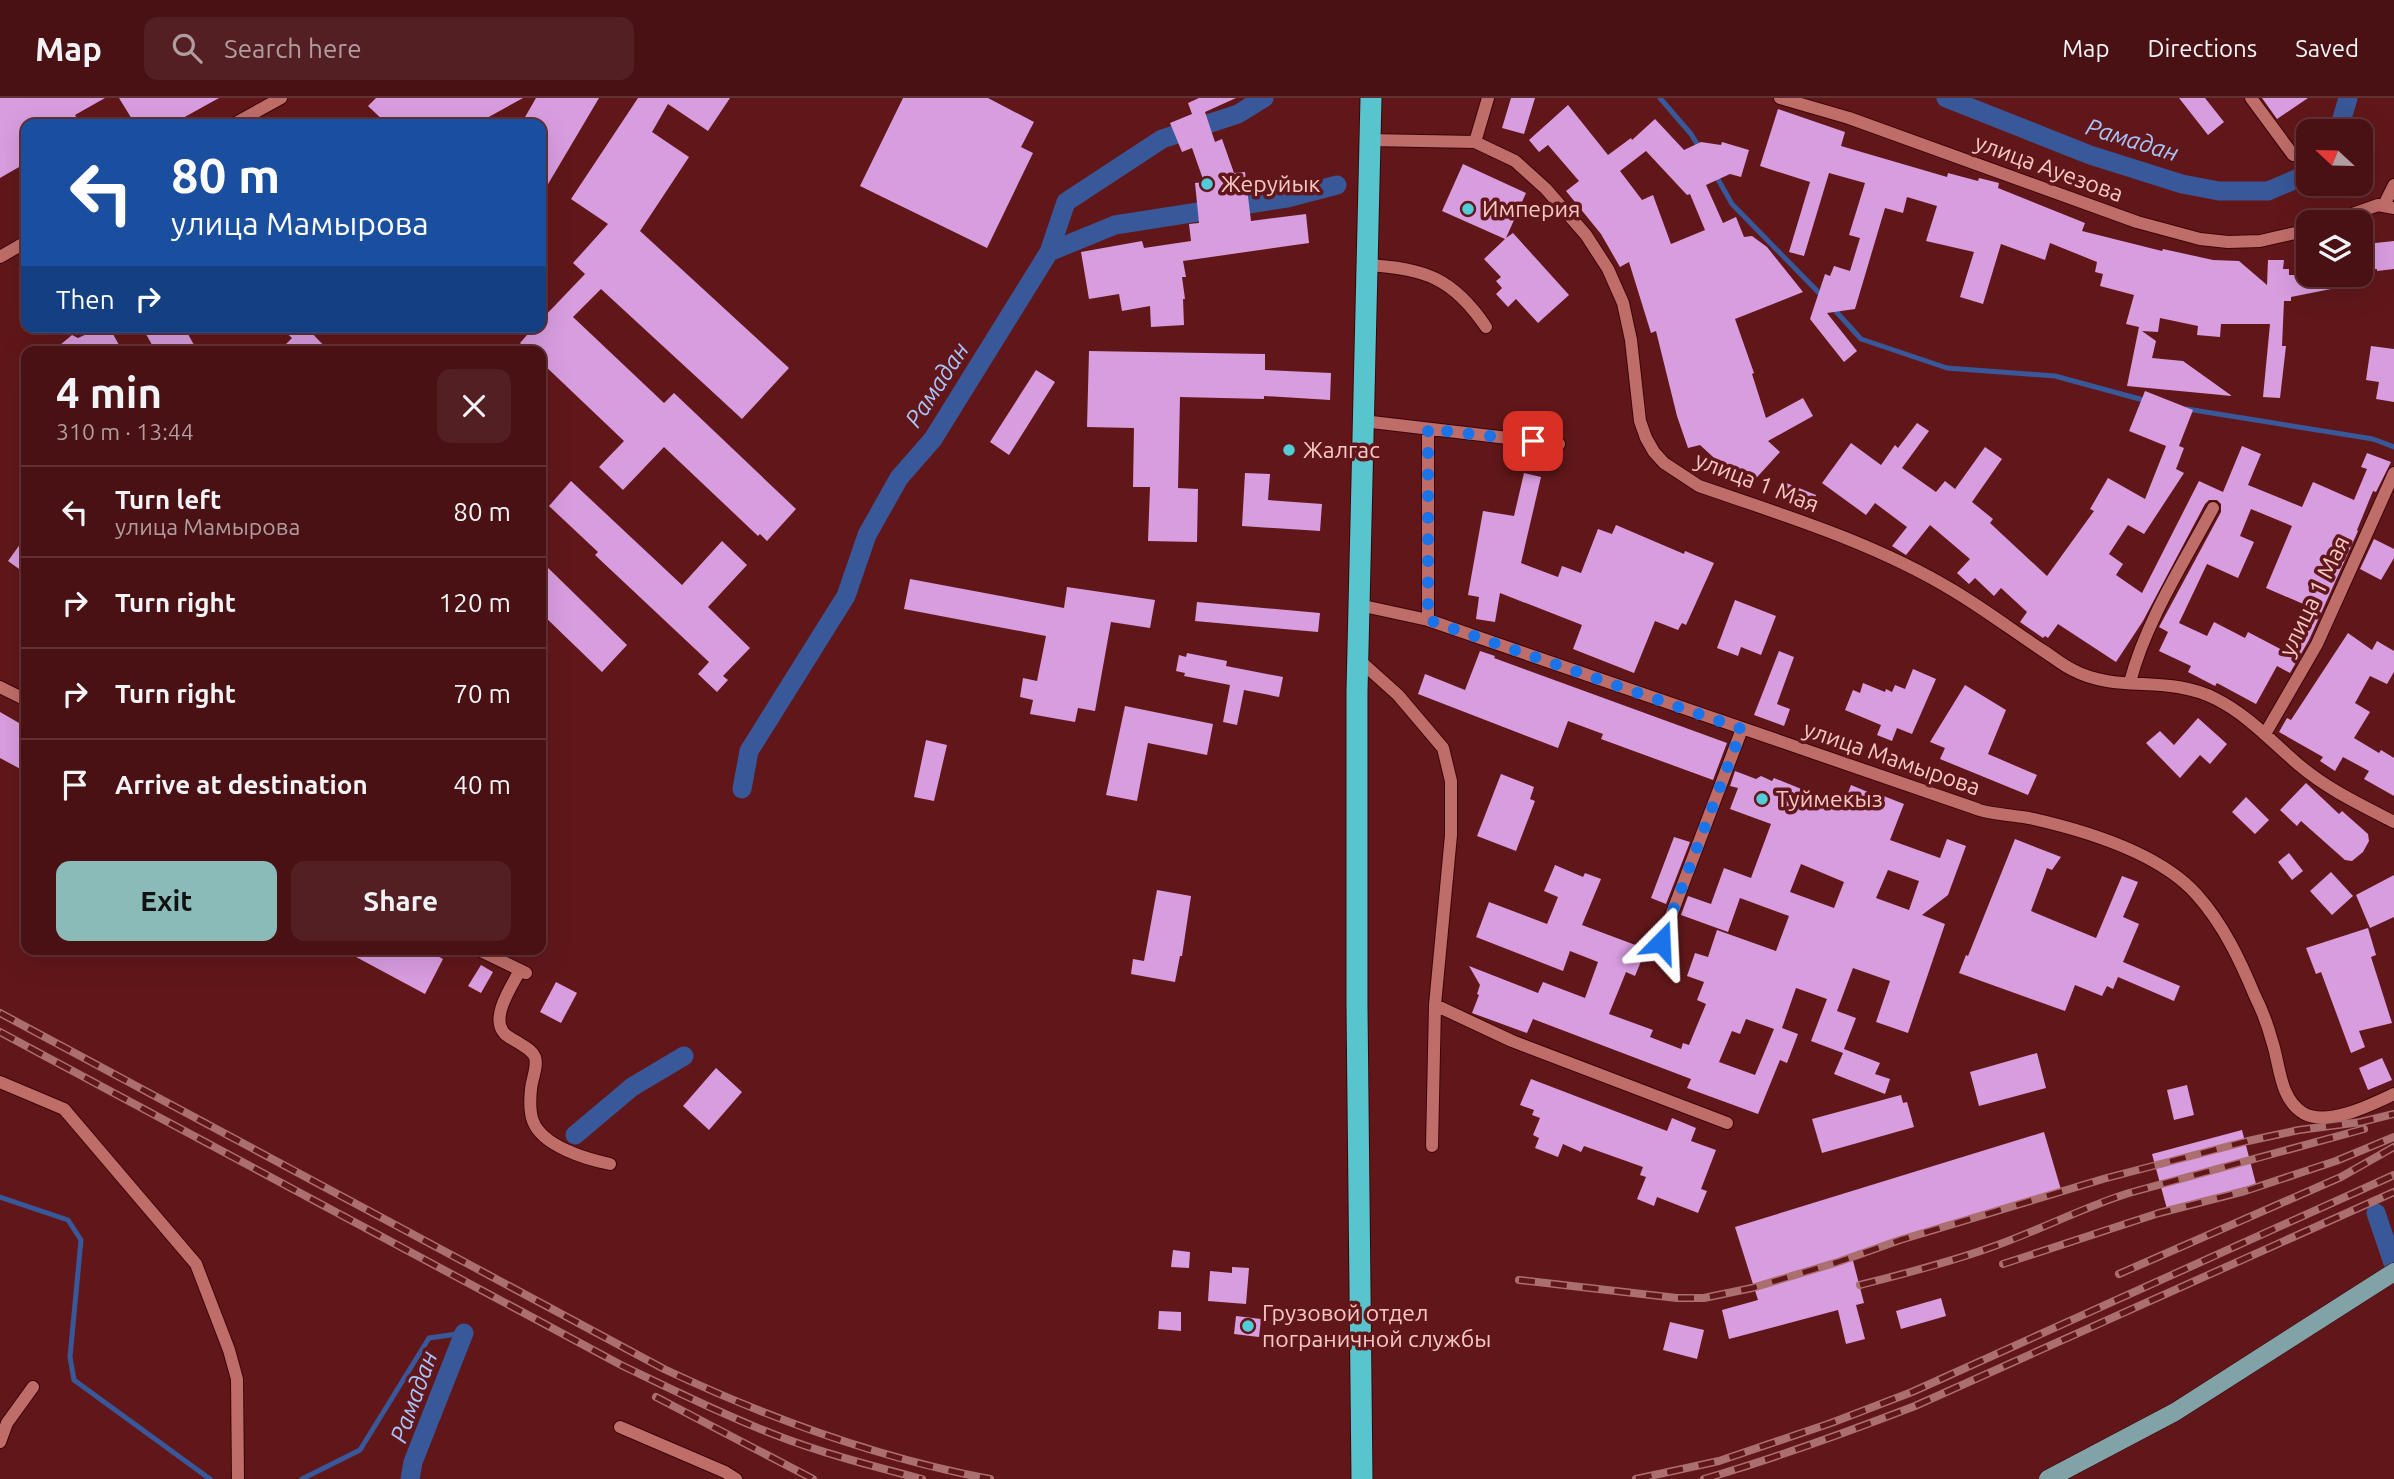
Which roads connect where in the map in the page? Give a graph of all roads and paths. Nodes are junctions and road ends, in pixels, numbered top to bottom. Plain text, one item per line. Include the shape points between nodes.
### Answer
1 (281, 98) edge
2 (1371, 98) edge
3 (1488, 98) edge
4 (1780, 98) edge
5 (2252, 98) edge
6 (243, 119) edge
7 (1369, 140) junction
8 (1475, 142) junction
9 (2293, 155) dead end
10 (2394, 185) edge
11 (2389, 206) edge
12 (2363, 210) edge
13 (2296, 233) edge
14 (21, 245) edge
15 (0, 257) edge
16 (1367, 265) junction
17 (1486, 327) dead end
18 (1363, 421) junction
19 (1428, 429) junction
20 (1559, 444) dead end
21 (2394, 473) edge
22 (2213, 508) dead end
23 (1359, 605) junction
24 (1428, 620) junction
25 (1359, 660) junction
26 (2130, 682) junction
27 (0, 687) edge
28 (21, 698) edge
29 (1742, 729) junction
30 (2265, 734) junction
31 (2394, 821) edge
32 (1661, 942) dead end
33 (489, 955) edge
34 (1435, 1005) junction
35 (0, 1082) edge
36 (2394, 1094) edge
37 (1727, 1123) dead end
38 (1432, 1146) dead end
39 (610, 1164) dead end
40 (2386, 1276) edge
41 (33, 1387) dead end
42 (620, 1427) dead end
43 (0, 1441) edge
44 (238, 1479) edge
45 (736, 1479) edge
46 (1363, 1479) edge
47 (2048, 1479) edge

1 - 6 street
2 - 7 highway
3 - 8 street
4 - 13 street, улица Ауезова via 1849,118 2137,222 2200,239 2259,241
5 - 9 street
7 - 8 street, улица 1 Мая
7 - 16 highway
8 - 26 street, улица 1 Мая via 1515,161 1546,189 1608,269 1623,303 1640,421 1646,439 1664,463 1699,486 1873,549 1953,590 2072,670 2097,680
10 - 11 street
11 - 12 street
14 - 15 street
16 - 17 street via 1402,267 1436,278 1457,291
16 - 18 highway
18 - 19 street
18 - 23 highway
19 - 20 street
19 - 24 street
21 - 30 street, улица 1 Мая via 2317,644
22 - 26 street via 2135,661
23 - 24 street, улица Мамырова
23 - 25 highway
24 - 29 street, улица Мамырова
25 - 34 street via 1404,701 1443,748 1451,781 1451,835
25 - 46 highway
26 - 30 street, улица 1 Мая via 2202,693
27 - 28 street
29 - 32 street
29 - 36 street, улица Мамырова via 1983,813 2070,827 2175,874 2217,920 2239,959 2272,1041 2284,1089 2294,1105 2322,1118 2362,1110
30 - 31 street, улица 1 Мая via 2340,794
33 - 39 street via 523,971 500,1011 500,1024 504,1034 535,1056 533,1123 544,1137 578,1155
34 - 37 street via 1511,1041
34 - 38 street
35 - 44 street via 64,1109 196,1264 237,1379
40 - 47 main road via 2175,1412
41 - 43 street
42 - 45 street

